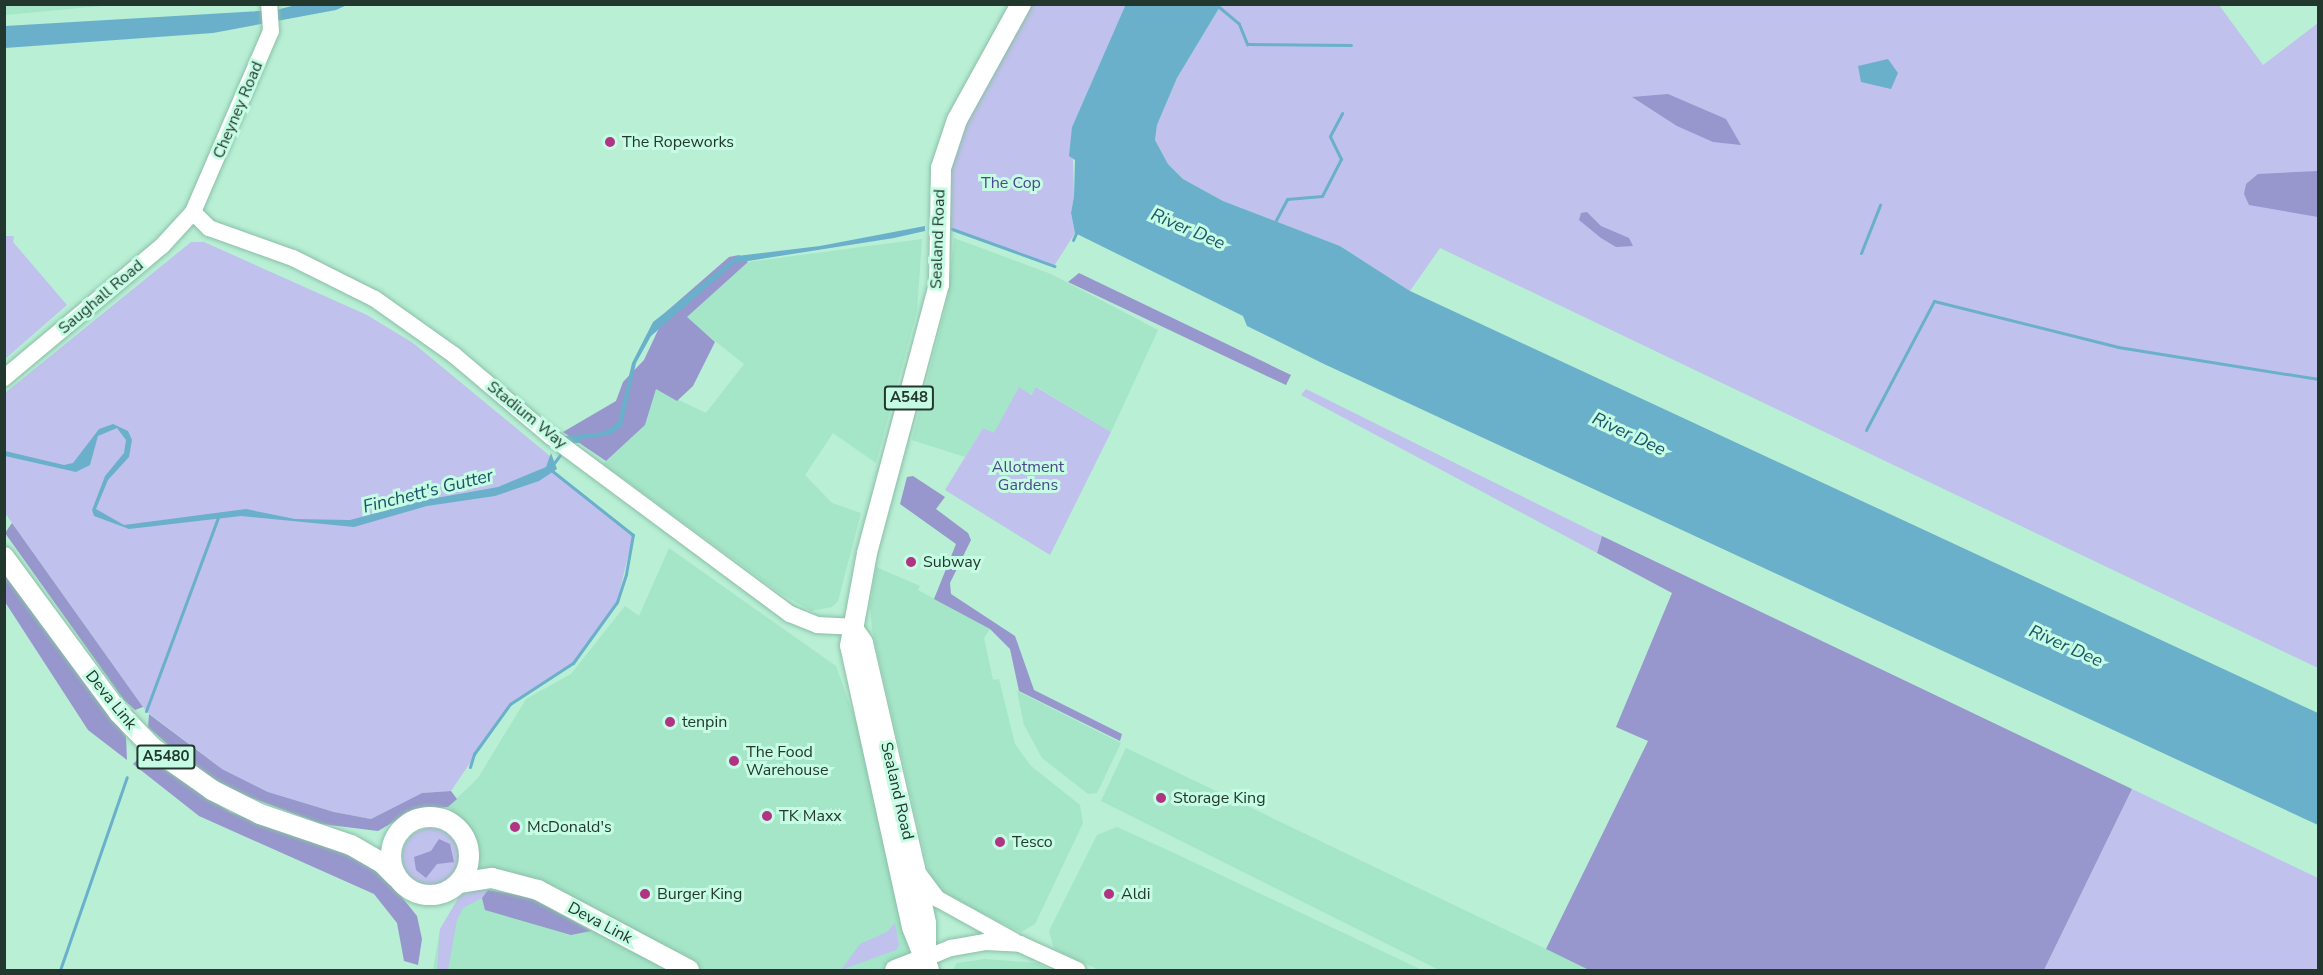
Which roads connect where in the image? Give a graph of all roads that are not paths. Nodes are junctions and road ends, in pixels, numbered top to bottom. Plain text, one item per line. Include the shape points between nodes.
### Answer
1 (269, 4) edge
2 (1021, 4) edge
3 (193, 212) junction
4 (4, 378) edge
5 (4, 557) edge
6 (852, 627) junction
7 (394, 840) junction
8 (467, 843) junction
9 (351, 845) junction
10 (915, 869) junction
11 (396, 877) junction
12 (508, 880) junction
13 (459, 883) junction
14 (964, 913) junction
15 (971, 944) junction
16 (1020, 944) junction
17 (927, 964) edge
18 (689, 970) edge
19 (895, 970) edge
20 (1077, 970) edge

1 - 3 street, Cheyney Road via 271,31
2 - 6 main road, Sealand Road / A548 via 957,120 941,168 939,285 867,553
3 - 4 street, Saughall Road via 162,246
3 - 6 street, Stadium Way via 209,228 293,258 375,300 454,355 550,436 790,614 817,625
5 - 9 main road, Deva Link / A5480 via 112,704 153,748 212,790 260,814
6 - 10 main road, Sealand Road via 863,644
6 - 17 main road, Sealand Road / A548 via 850,646 861,700 912,927
7 - 8 main road, A5480 via 406,825 433,817 455,826
7 - 9 main road, Deva Link / A5480
7 - 11 main road via 390,859
8 - 12 main road, Deva Link / A5480 via 476,858
8 - 13 main road via 468,864
9 - 11 main road, Deva Link / A5480 via 381,862
10 - 14 street via 938,899
10 - 17 main road, Sealand Road via 926,923
11 - 13 main road, A5480 via 409,890 431,896 444,894
12 - 13 main road, Deva Link / A5480 via 475,879
12 - 18 main road, Deva Link / A5480 via 538,890
14 - 15 street
14 - 16 street
15 - 16 street
15 - 17 street
16 - 20 street
17 - 19 main road

